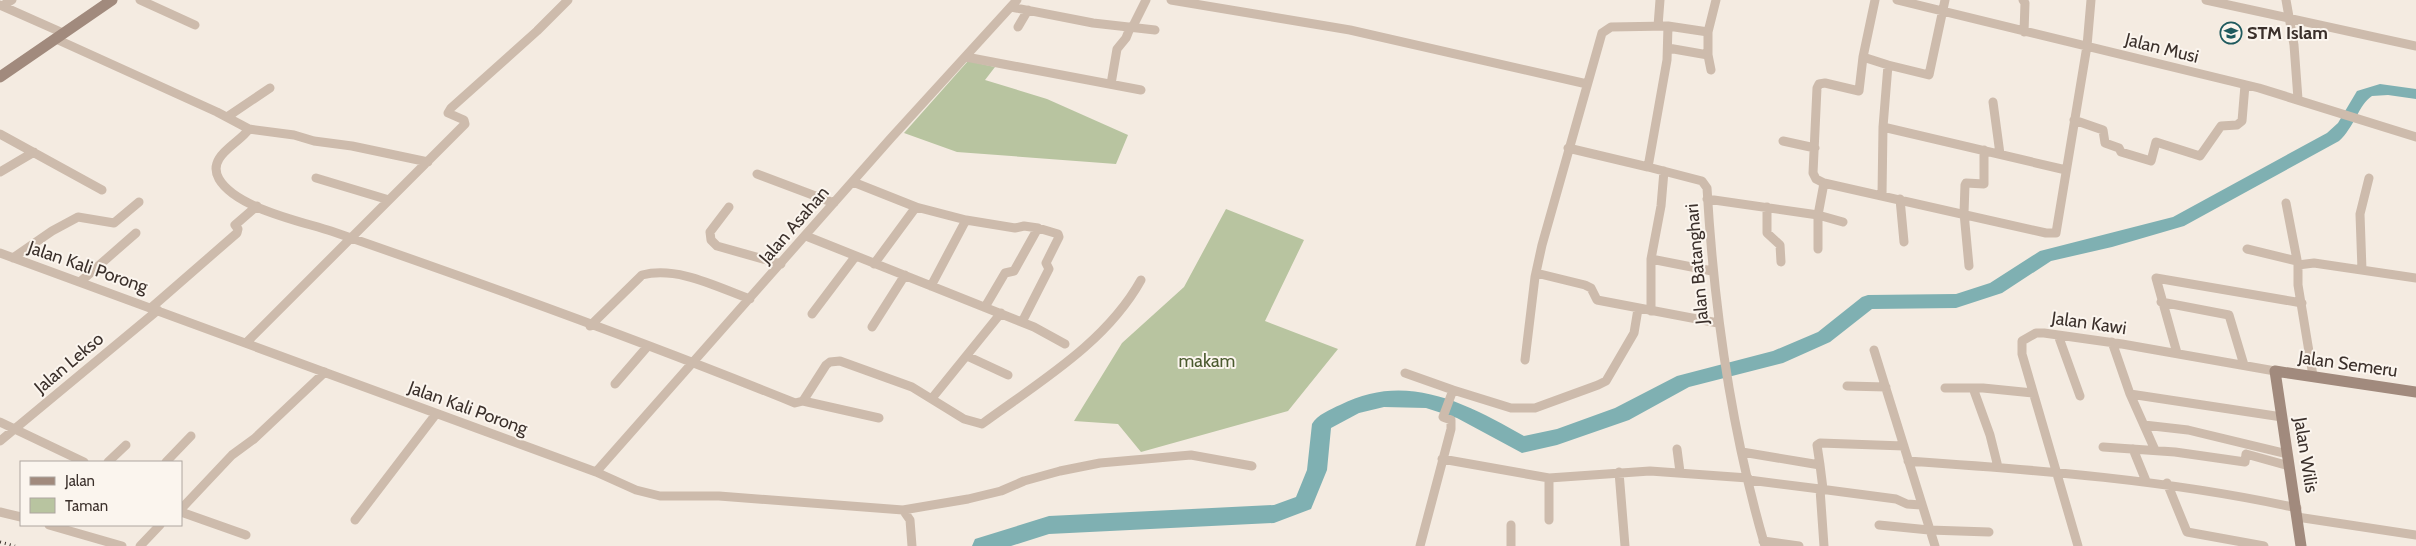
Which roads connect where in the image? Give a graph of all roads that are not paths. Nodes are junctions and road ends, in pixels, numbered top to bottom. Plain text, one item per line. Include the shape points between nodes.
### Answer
1 (12, 0) edge
2 (112, 0) edge
3 (140, 0) edge
4 (568, 0) edge
5 (1146, 0) edge
6 (1171, 0) edge
7 (1660, 0) edge
8 (1716, 0) edge
9 (1875, 0) edge
10 (1897, 0) edge
11 (1945, 0) edge
12 (2022, 0) edge
13 (2091, 0) edge
14 (2206, 0) edge
15 (2286, 0) edge
16 (1014, 4) edge
17 (1, 6) edge
18 (1028, 10) junction
19 (1944, 11) junction
20 (2291, 19) junction
21 (195, 25) dead end
22 (1658, 26) junction
23 (1668, 26) junction
24 (1018, 27) dead end
25 (1131, 28) junction
26 (1155, 30) dead end
27 (1708, 32) junction
28 (2024, 32) junction
29 (59, 36) junction
30 (2086, 46) junction
31 (2416, 46) edge
32 (1668, 48) junction
33 (1708, 54) junction
34 (966, 57) junction
35 (1864, 57) junction
36 (1888, 65) junction
37 (1711, 70) dead end
38 (0, 77) edge
39 (1111, 84) junction
40 (1588, 84) junction
41 (2245, 85) junction
42 (270, 88) dead end
43 (1141, 90) dead end
44 (2298, 99) junction
45 (1993, 102) dead end
46 (227, 117) junction
47 (2074, 120) junction
48 (1883, 127) junction
49 (246, 128) junction
50 (0, 134) edge
51 (2416, 136) edge
52 (1782, 141) dead end
53 (1568, 148) junction
54 (1815, 148) junction
55 (1984, 150) junction
56 (34, 152) junction
57 (2000, 154) junction
58 (428, 162) junction
59 (1648, 167) junction
60 (2066, 170) junction
61 (1664, 171) junction
62 (0, 172) edge
63 (758, 174) dead end
64 (316, 178) dead end
65 (2369, 178) dead end
66 (852, 182) junction
67 (1824, 183) junction
68 (102, 190) dead end
69 (1882, 195) junction
70 (1707, 199) junction
71 (1900, 199) junction
72 (389, 200) junction
73 (139, 202) dead end
74 (2286, 202) dead end
75 (834, 203) junction
76 (257, 206) junction
77 (729, 207) dead end
78 (1767, 207) junction
79 (916, 208) junction
80 (1964, 213) junction
81 (1818, 215) junction
82 (966, 220) junction
83 (1842, 222) dead end
84 (1038, 228) junction
85 (136, 233) dead end
86 (806, 236) junction
87 (352, 238) junction
88 (1904, 242) dead end
89 (1818, 249) dead end
90 (2247, 249) dead end
91 (0, 254) edge
92 (855, 257) junction
93 (13, 258) junction
94 (1651, 259) junction
95 (1780, 262) dead end
96 (2297, 263) junction
97 (781, 264) junction
98 (874, 264) junction
99 (1969, 266) dead end
100 (2362, 270) junction
101 (1712, 271) junction
102 (1536, 273) junction
103 (905, 275) junction
104 (2416, 278) edge
105 (1141, 280) dead end
106 (80, 282) junction
107 (931, 286) junction
108 (750, 299) junction
109 (2161, 302) junction
110 (2302, 303) junction
111 (985, 307) junction
112 (155, 308) junction
113 (1638, 310) junction
114 (1651, 311) junction
115 (1001, 313) junction
116 (812, 314) dead end
117 (1022, 322) junction
118 (1718, 323) junction
119 (590, 326) junction
120 (872, 327) dead end
121 (2058, 334) junction
122 (2112, 342) junction
123 (246, 343) junction
124 (1065, 344) dead end
125 (647, 347) junction
126 (1874, 350) dead end
127 (2177, 353) junction
128 (967, 356) junction
129 (1525, 360) dead end
130 (693, 362) junction
131 (2244, 365) junction
132 (2275, 371) junction
133 (325, 372) junction
134 (1405, 373) dead end
135 (1008, 375) dead end
136 (2313, 376) junction
137 (615, 384) dead end
138 (1847, 386) dead end
139 (1886, 387) junction
140 (1945, 388) dead end
141 (1972, 388) junction
142 (1452, 392) junction
143 (2416, 392) edge
144 (2033, 393) junction
145 (2130, 394) junction
146 (2080, 396) dead end
147 (933, 397) junction
148 (803, 402) junction
149 (436, 414) junction
150 (2282, 417) junction
151 (879, 418) dead end
152 (0, 422) edge
153 (2144, 425) junction
154 (15, 429) junction
155 (191, 436) dead end
156 (0, 441) edge
157 (126, 445) dead end
158 (1904, 446) junction
159 (2103, 446) dead end
160 (1677, 449) dead end
161 (2133, 449) junction
162 (2155, 450) junction
163 (1742, 452) junction
164 (1442, 460) junction
165 (2288, 460) junction
166 (82, 461) edge
167 (109, 461) edge
168 (167, 461) edge
169 (1908, 461) junction
170 (1820, 465) junction
171 (1252, 466) dead end
172 (1998, 467) junction
173 (596, 472) junction
174 (1619, 472) junction
175 (1680, 472) junction
176 (2058, 472) junction
177 (1549, 478) junction
178 (1748, 479) junction
179 (2146, 481) junction
180 (2167, 483) junction
181 (1822, 489) junction
182 (1921, 505) junction
183 (182, 509) edge
184 (182, 510) edge
185 (902, 510) junction
186 (0, 512) edge
187 (2297, 512) junction
188 (20, 518) edge
189 (355, 520) dead end
190 (1549, 520) dead end
191 (1511, 525) dead end
192 (1879, 525) dead end
193 (52, 526) edge
194 (159, 526) edge
195 (1929, 530) junction
196 (1990, 532) dead end
197 (246, 535) dead end
198 (2416, 535) edge
199 (1764, 543) edge
200 (912, 544) edge
201 (122, 546) edge
202 (140, 546) edge
203 (1420, 546) edge
204 (1511, 546) edge
205 (1625, 546) edge
206 (1799, 546) edge
207 (1824, 546) edge
208 (1935, 546) edge
209 (2078, 546) edge
210 (2264, 546) edge
211 (2301, 546) edge

1 - 17 street
2 - 29 main road
3 - 21 street
4 - 58 street via 448,110 465,124
5 - 25 street
6 - 40 street via 1350,30
7 - 22 street
8 - 27 street
9 - 35 street
10 - 19 street, Jalan Musi
11 - 19 street
12 - 28 street via 2025,3
13 - 30 street
14 - 20 street
15 - 20 street
16 - 18 street
16 - 34 street, Jalan Asahan
17 - 29 street
18 - 24 street
18 - 25 street
19 - 28 street, Jalan Musi
19 - 36 street via 1929,75
20 - 31 street
20 - 44 street
22 - 23 street
22 - 40 street via 1606,28
23 - 27 street
23 - 32 street
25 - 26 street
25 - 39 street via 1117,49
27 - 33 street
28 - 30 street, Jalan Musi
29 - 38 main road
29 - 46 street
30 - 41 street, Jalan Musi
30 - 47 street
32 - 33 street
32 - 59 street
33 - 37 street
34 - 39 street
34 - 66 street, Jalan Asahan
35 - 36 street
35 - 54 street via 1859,91 1819,84
36 - 48 street
39 - 43 street
40 - 53 street
41 - 44 street, Jalan Musi
41 - 47 street via 2242,121 2237,125 2221,126 2200,156 2156,142 2151,161 2105,143 2103,130
42 - 46 street
44 - 51 street, Jalan Musi
45 - 57 street
46 - 49 street
47 - 60 street
48 - 55 street
48 - 69 street
49 - 58 street
49 - 76 street via 224,152 215,172 232,193
50 - 56 street
52 - 54 street
53 - 59 street, Jalan Batanghari
53 - 102 street
54 - 67 street via 1813,173
55 - 57 street
55 - 80 street via 1984,184 1966,183
56 - 62 street
56 - 68 street
57 - 60 street
58 - 72 street
59 - 61 street, Jalan Batanghari
60 - 80 street via 2060,219 2054,234
61 - 70 street, Jalan Batanghari via 1702,181 1707,188
61 - 94 street via 1662,206
63 - 75 street
64 - 72 street
65 - 100 street via 2360,214
66 - 75 street, Jalan Asahan
66 - 79 street
67 - 69 street
67 - 81 street
69 - 71 street
70 - 78 street
70 - 101 street, Jalan Batanghari
71 - 80 street
71 - 88 street
72 - 87 street
73 - 93 street via 114,223 86,217 69,221
74 - 96 street
75 - 86 street, Jalan Asahan
76 - 87 street
76 - 112 street, Jalan Lekso via 235,225 237,233
77 - 97 street via 710,232 711,240 717,246
78 - 81 street
78 - 95 street via 1767,233 1780,245
79 - 82 street
79 - 98 street
80 - 99 street
81 - 83 street
81 - 89 street
82 - 84 street via 1015,228
82 - 107 street
84 - 111 street via 1014,271 1005,273
84 - 117 street via 1059,237 1046,263 1049,269
85 - 106 street
86 - 92 street
86 - 97 street, Jalan Asahan
87 - 119 street
87 - 123 street
90 - 96 street
91 - 93 street, Jalan Kali Porong
92 - 98 street
92 - 116 street
93 - 106 street, Jalan Kali Porong
94 - 101 street
94 - 114 street
96 - 100 street
96 - 110 street
97 - 108 street, Jalan Asahan
98 - 103 street
100 - 104 street
101 - 118 street, Jalan Batanghari
102 - 113 street via 1585,285 1591,288 1597,300
102 - 129 street
103 - 107 street
103 - 120 street
105 - 147 street via 1127,304 1080,350 982,424 972,422
106 - 112 street, Jalan Kali Porong
107 - 111 street
108 - 119 street via 670,273 648,272
108 - 130 street, Jalan Asahan
109 - 110 street via 2156,278
109 - 127 street
109 - 131 street via 2229,315
110 - 136 street
111 - 115 street
112 - 123 street, Jalan Kali Porong
112 - 154 street, Jalan Lekso
113 - 114 street
113 - 142 street via 1634,333 1606,380 1598,385 1535,408 1498,405
114 - 118 street
115 - 117 street
115 - 128 street
117 - 124 street
118 - 163 street, Jalan Batanghari
119 - 125 street
121 - 122 street, Jalan Kawi
121 - 144 street, Jalan Kawi via 2036,332 2022,341 2022,354
121 - 146 street
122 - 127 street, Jalan Kawi
122 - 145 street
123 - 133 street, Jalan Kali Porong
125 - 130 street
125 - 137 street
126 - 139 street
127 - 131 street, Jalan Kawi
128 - 135 street
128 - 147 street
130 - 148 street via 790,402
130 - 173 street, Jalan Asahan
131 - 132 street, Jalan Kawi
132 - 136 main road, Jalan Semeru
132 - 150 main road, Jalan Wilis
133 - 149 street, Jalan Kali Porong
133 - 183 street via 254,439 232,455
134 - 142 street
136 - 143 main road, Jalan Semeru
138 - 139 street
139 - 158 street
140 - 141 street
141 - 144 street
141 - 172 street
142 - 164 street via 1443,417 1452,421
144 - 176 street, Jalan Kawi
145 - 150 street
145 - 153 street
147 - 148 street via 903,383 834,361 826,365
148 - 151 street
149 - 173 street, Jalan Kali Porong
149 - 189 street
150 - 165 main road, Jalan Wilis
152 - 154 street
153 - 162 street
153 - 165 street via 2188,430
154 - 156 street, Jalan Lekso
154 - 166 street
155 - 168 street
157 - 167 street
158 - 169 street
158 - 170 street via 1820,443 1817,445
159 - 161 street
160 - 175 street
161 - 162 street
161 - 179 street
162 - 165 street via 2245,462 2246,454
163 - 170 street
163 - 178 street, Jalan Batanghari
164 - 177 street
164 - 203 street
165 - 187 main road, Jalan Wilis
169 - 172 street
169 - 182 street
170 - 181 street
171 - 185 street, Jalan Kali Porong via 1191,455 1100,463 1060,471 968,499
172 - 176 street
173 - 185 street, Jalan Kali Porong via 636,490 660,496 719,496
174 - 175 street
174 - 177 street
174 - 205 street
175 - 178 street
176 - 179 street
176 - 209 street, Jalan Kawi
177 - 190 street
178 - 181 street
178 - 199 street, Jalan Batanghari
179 - 180 street
180 - 187 street via 2252,497
180 - 210 street via 2187,532
181 - 182 street
181 - 207 street
182 - 195 street
184 - 197 street
185 - 200 street via 910,520
186 - 188 street
187 - 198 street
187 - 211 main road, Jalan Wilis
191 - 204 street
192 - 195 street
193 - 201 street
194 - 202 street
195 - 196 street
195 - 208 street
199 - 206 street

